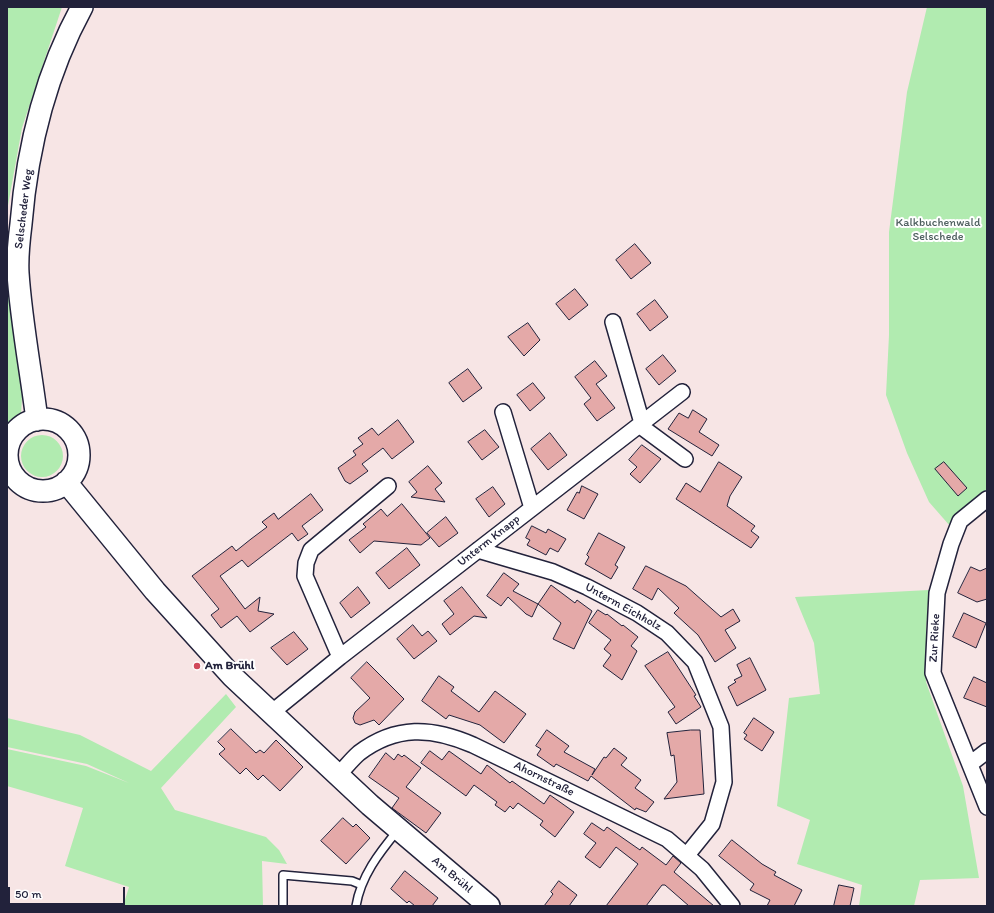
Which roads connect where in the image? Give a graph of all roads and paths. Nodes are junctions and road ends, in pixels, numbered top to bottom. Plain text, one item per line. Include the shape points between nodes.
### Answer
1 (82, 7) edge
2 (613, 322) dead end
3 (682, 392) dead end
4 (503, 412) dead end
5 (37, 420) junction
6 (640, 424) junction
7 (685, 459) dead end
8 (9, 473) edge
9 (66, 482) junction
10 (388, 486) dead end
11 (987, 499) edge
12 (532, 508) junction
13 (478, 550) junction
14 (340, 657) junction
15 (271, 713) junction
16 (987, 752) edge
17 (970, 764) junction
18 (338, 775) junction
19 (987, 807) edge
20 (398, 830) junction
21 (687, 855) junction
22 (362, 885) junction
23 (283, 906) edge
24 (356, 906) edge
25 (488, 906) edge
26 (732, 906) edge

1 - 5 street, Selscheder Weg via 71,26 38,120 22,204 18,272
2 - 6 street
3 - 6 street, Unterm Knapp
4 - 12 street
5 - 8 street via 26,424 10,441 7,459
5 - 9 street via 49,420 60,424 74,437 78,446 78,465
6 - 7 street
6 - 12 street, Unterm Knapp
8 - 9 street via 23,485 42,491 54,490
9 - 15 street, Am Brühl via 209,653
10 - 14 street via 311,550 306,562 305,576
11 - 17 street, Zur Rieke via 960,521 937,593 933,673
12 - 13 street, Unterm Knapp
13 - 14 street, Unterm Knapp
13 - 21 street, Unterm Eichholz via 553,572 588,587 637,613 667,633 695,662 721,727 724,782 712,824
14 - 15 street, Unterm Knapp
15 - 18 street, Am Brühl
16 - 17 street
17 - 19 street, Zur Rieke
18 - 20 street, Am Brühl
18 - 21 street, Ahornstraße via 359,753 385,738 410,732 444,734 473,745 667,839
20 - 22 lane via 380,852
20 - 25 street, Am Brühl
21 - 26 street, Ahornstraße
22 - 23 lane via 352,881 283,875
22 - 24 lane

